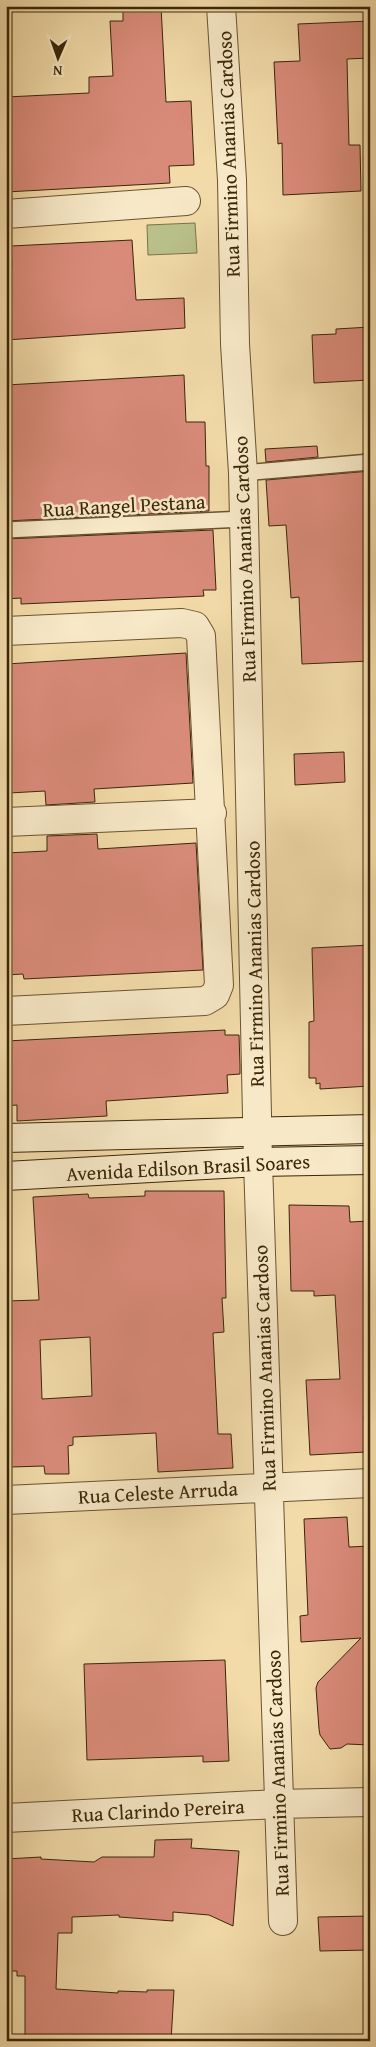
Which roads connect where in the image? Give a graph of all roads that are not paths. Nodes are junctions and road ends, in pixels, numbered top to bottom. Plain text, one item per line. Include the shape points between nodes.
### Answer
1 (221, 6) edge
2 (186, 201) dead end
3 (6, 214) edge
4 (370, 462) edge
5 (243, 473) junction
6 (244, 519) junction
7 (6, 530) edge
8 (6, 631) edge
9 (212, 813) junction
10 (6, 822) edge
11 (6, 1011) edge
12 (370, 1129) edge
13 (258, 1132) junction
14 (6, 1138) edge
15 (370, 1160) edge
16 (258, 1162) junction
17 (6, 1176) edge
18 (370, 1483) edge
19 (267, 1487) junction
20 (6, 1500) edge
21 (370, 1802) edge
22 (277, 1804) junction
23 (6, 1818) edge
24 (283, 1921) dead end

1 - 5 street, Rua Firmino Ananias Cardoso via 232,180 235,344
2 - 3 street
4 - 5 lane
5 - 6 street, Rua Firmino Ananias Cardoso
6 - 7 lane, Rua Rangel Pestana
6 - 13 street, Rua Firmino Ananias Cardoso
8 - 9 street via 182,623 195,626 201,636
9 - 10 street
9 - 11 street via 219,986 215,995 205,1001
12 - 13 street, Avenida Edilson Brasil Soares
13 - 14 street, Avenida Edilson Brasil Soares
13 - 16 street, Rua Firmino Ananias Cardoso
15 - 16 street, Avenida Edilson Brasil Soares
16 - 17 street, Avenida Edilson Brasil Soares
16 - 19 street, Rua Firmino Ananias Cardoso
18 - 19 street, Rua Celeste Arruda
19 - 20 street, Rua Celeste Arruda
19 - 22 street, Rua Firmino Ananias Cardoso
21 - 22 street, Rua Clarindo Pereira
22 - 23 street, Rua Clarindo Pereira
22 - 24 street, Rua Firmino Ananias Cardoso

